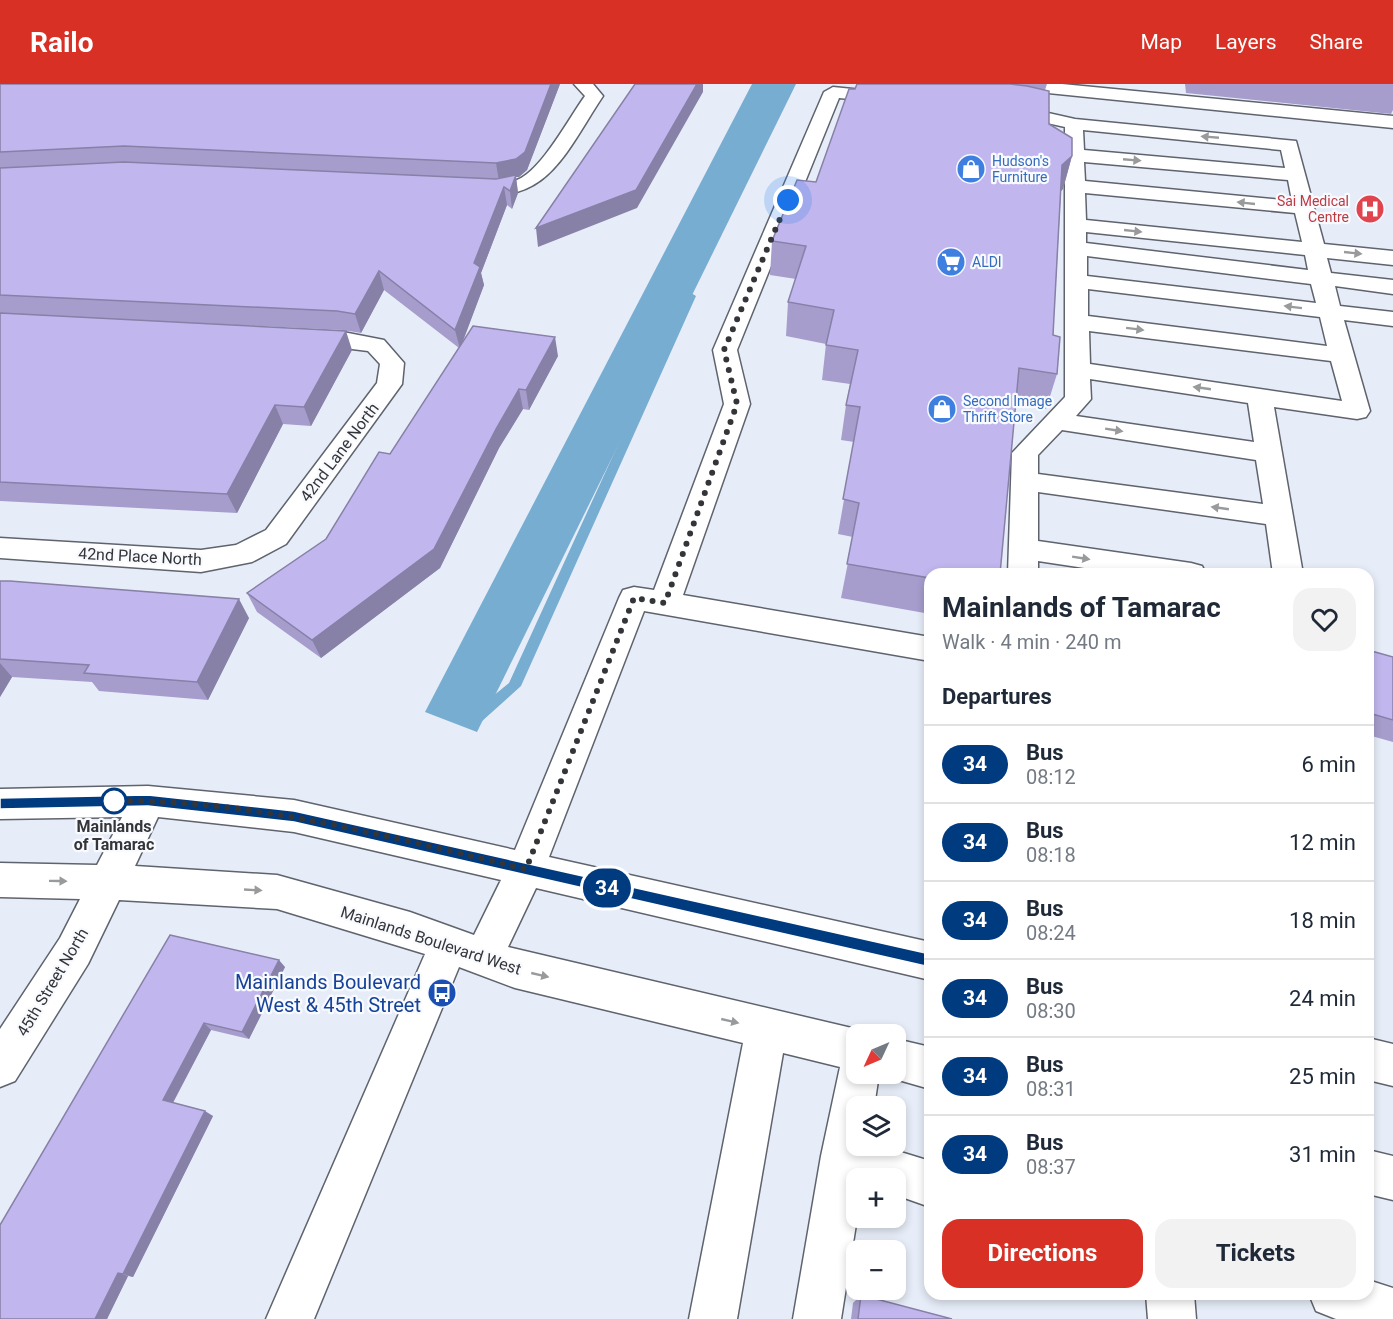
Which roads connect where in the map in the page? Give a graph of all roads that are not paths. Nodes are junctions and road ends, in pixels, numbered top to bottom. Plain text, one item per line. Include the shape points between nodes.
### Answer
1 (583, 84) edge
2 (1009, 84) edge
3 (835, 88) edge
4 (1135, 90) edge
5 (915, 100) edge
6 (986, 106) edge
7 (1393, 122) edge
8 (1074, 124) junction
9 (1074, 155) junction
10 (1296, 175) junction
11 (452, 186) edge
12 (1075, 186) junction
13 (1304, 208) junction
14 (1076, 237) junction
15 (1314, 249) junction
16 (1393, 258) edge
17 (1321, 278) junction
18 (1076, 281) junction
19 (1393, 287) edge
20 (1332, 312) junction
21 (1393, 319) edge
22 (1077, 322) junction
23 (284, 336) edge
24 (1342, 355) junction
25 (1078, 370) junction
26 (1260, 397) junction
27 (1056, 421) junction
28 (1269, 453) junction
29 (1025, 481) junction
30 (1278, 516) junction
31 (276, 537) joint
32 (0, 548) edge
33 (1023, 562) edge
34 (1107, 568) edge
35 (1287, 568) edge
36 (665, 603) junction
37 (924, 648) edge
38 (148, 801) junction
39 (0, 804) edge
40 (526, 869) junction
41 (0, 880) edge
42 (108, 882) junction
43 (466, 951) junction
44 (924, 960) edge
45 (766, 1029) junction
46 (846, 1048) edge
47 (1374, 1060) edge
48 (906, 1062) edge
49 (1393, 1065) edge
50 (0, 1066) edge
51 (924, 1067) edge
52 (856, 1084) edge
53 (843, 1156) junction
54 (1374, 1173) edge
55 (1393, 1178) edge
56 (924, 1182) edge
57 (1170, 1300) edge
58 (1353, 1300) edge
59 (1393, 1312) edge
60 (290, 1319) edge
61 (713, 1319) edge
62 (817, 1319) edge
63 (1172, 1319) edge

1 - 11 street via 594,96 540,172 526,184 499,189
2 - 4 street
3 - 5 street
3 - 36 street via 724,350 737,404
4 - 7 street
6 - 8 street via 1021,110
8 - 9 street
10 -> 8 street via 1289,145
9 -> 10 street
9 - 12 street
10 - 13 street
13 -> 12 street
12 - 14 street
13 - 15 street
14 -> 15 street
14 - 17 street
14 - 18 street
15 -> 16 street
15 - 17 street
17 - 19 street
17 - 20 street
20 -> 18 street
18 - 22 street
20 - 21 street
20 - 24 street
22 -> 24 street
22 - 25 street
23 - 31 street, 42nd Lane North via 376,345 392,363 389,384
24 - 26 street via 1357,411
26 -> 25 street
25 - 27 street via 1078,399
26 - 28 street
27 -> 28 street
27 - 29 street via 1025,453
28 - 30 street
30 -> 29 street
29 - 33 street
30 - 35 street
31 - 32 street, 42nd Place North via 242,555 201,561
33 -> 34 street
36 - 37 street
36 - 40 street via 634,598
38 - 39 street
38 - 40 street via 294,816
38 - 42 street, 45th Street North
40 - 43 street
40 - 44 street
41 -> 42 street, Mainlands Boulevard West
42 -> 43 street, Mainlands Boulevard West via 277,892 410,930
42 - 50 street, 45th Street North via 74,951
43 -> 45 street, Mainlands Boulevard West via 516,969
43 - 60 street
45 - 46 street, Mainlands Boulevard West
45 - 61 street
47 - 49 street
48 - 51 street
52 - 53 street
53 - 56 street
53 - 62 street
54 - 55 street
57 - 63 street
58 - 59 street

